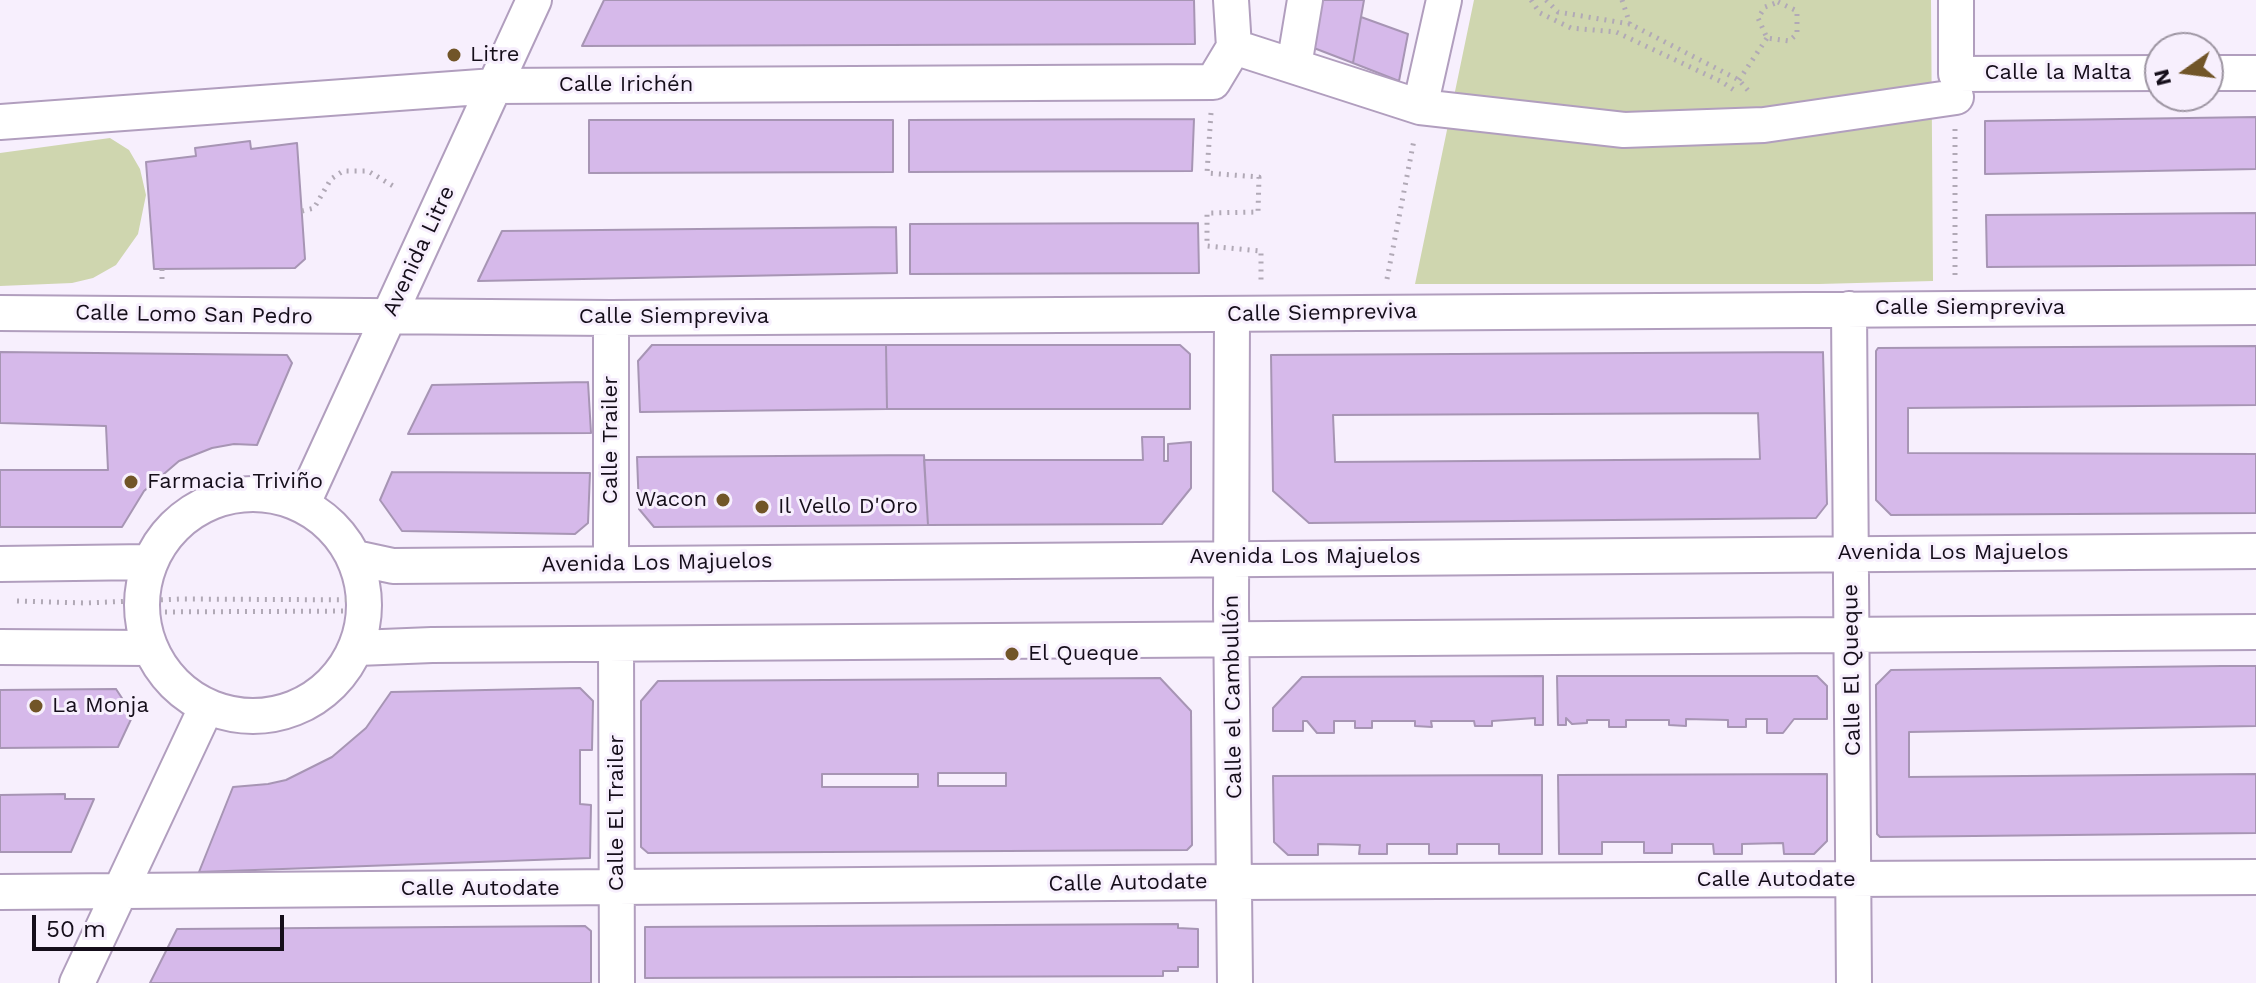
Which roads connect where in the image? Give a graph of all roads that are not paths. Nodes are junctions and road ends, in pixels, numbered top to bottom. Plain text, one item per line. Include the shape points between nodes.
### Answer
1 (534, 0) edge
2 (1231, 0) edge
3 (1305, 0) edge
4 (1444, 0) edge
5 (1956, 0) edge
6 (1234, 47) junction
7 (1294, 66) junction
8 (2224, 73) edge
9 (2256, 73) edge
10 (2144, 74) edge
11 (1956, 85) junction
12 (494, 86) junction
13 (1420, 107) junction
14 (0, 122) edge
15 (2256, 307) edge
16 (1849, 309) junction
17 (0, 313) edge
18 (1247, 314) junction
19 (388, 318) junction
20 (611, 318) junction
21 (304, 501) junction
22 (2256, 551) edge
23 (1850, 553) junction
24 (356, 558) junction
25 (1231, 558) junction
26 (148, 562) junction
27 (611, 563) junction
28 (0, 564) edge
29 (2256, 632) edge
30 (1852, 635) junction
31 (1233, 639) junction
32 (616, 644) junction
33 (0, 647) edge
34 (148, 648) junction
35 (358, 648) junction
36 (206, 708) junction
37 (2256, 877) edge
38 (1855, 879) junction
39 (1235, 882) junction
40 (617, 888) junction
41 (0, 892) edge
42 (120, 892) junction
43 (77, 983) edge
44 (617, 983) edge
45 (1235, 983) edge
46 (1854, 983) edge

1 - 12 street, Avenida Litre
2 - 6 street
3 - 7 street
4 - 13 street
5 - 11 street
6 - 7 street, Calle la Malta
6 - 12 street, Calle Irichén via 1213,82
7 - 13 street, Calle la Malta
8 - 9 street
10 - 11 street, Calle la Malta
11 - 13 street, Calle la Malta via 1758,126 1624,130
12 - 14 street, Calle Irichén
12 - 19 street, Avenida Litre
15 - 16 street, Calle Siempreviva
16 - 18 street, Calle Siempreviva
16 - 23 street, Calle El Queque
17 - 19 street, Calle Lomo San Pedro
18 - 20 street, Calle Siempreviva
18 - 25 street, Calle el Cambullón
19 - 20 street, Calle Siempreviva
19 - 21 street, Avenida Litre
20 - 27 street, Calle Trailer
21 - 24 street via 328,520
21 - 26 street via 246,492 202,504 165,533
22 - 23 street, Avenida Los Majuelos
23 - 25 street, Avenida Los Majuelos
23 - 30 street, Calle El Queque
24 - 27 street, Avenida Los Majuelos via 393,566
24 - 35 street via 364,611
25 - 27 street, Avenida Los Majuelos
25 - 31 street, Calle el Cambullón
26 - 28 street
26 - 34 street via 141,612
29 - 30 street
30 - 31 street
30 - 38 street, Calle El Queque
31 - 32 street
31 - 39 street, Calle el Cambullón
32 - 35 street
32 - 40 street, Calle El Trailer
33 - 34 street
34 - 36 street via 171,683
35 - 36 street via 343,674 306,705 256,718
36 - 42 street
37 - 38 street, Calle Autodate
38 - 39 street, Calle Autodate
38 - 46 street, Calle El Queque
39 - 40 street, Calle Autodate
39 - 45 street, Calle el Cambullón
40 - 42 street, Calle Autodate
40 - 44 street, Calle El Trailer
41 - 42 street, Calle Autodate
42 - 43 street

